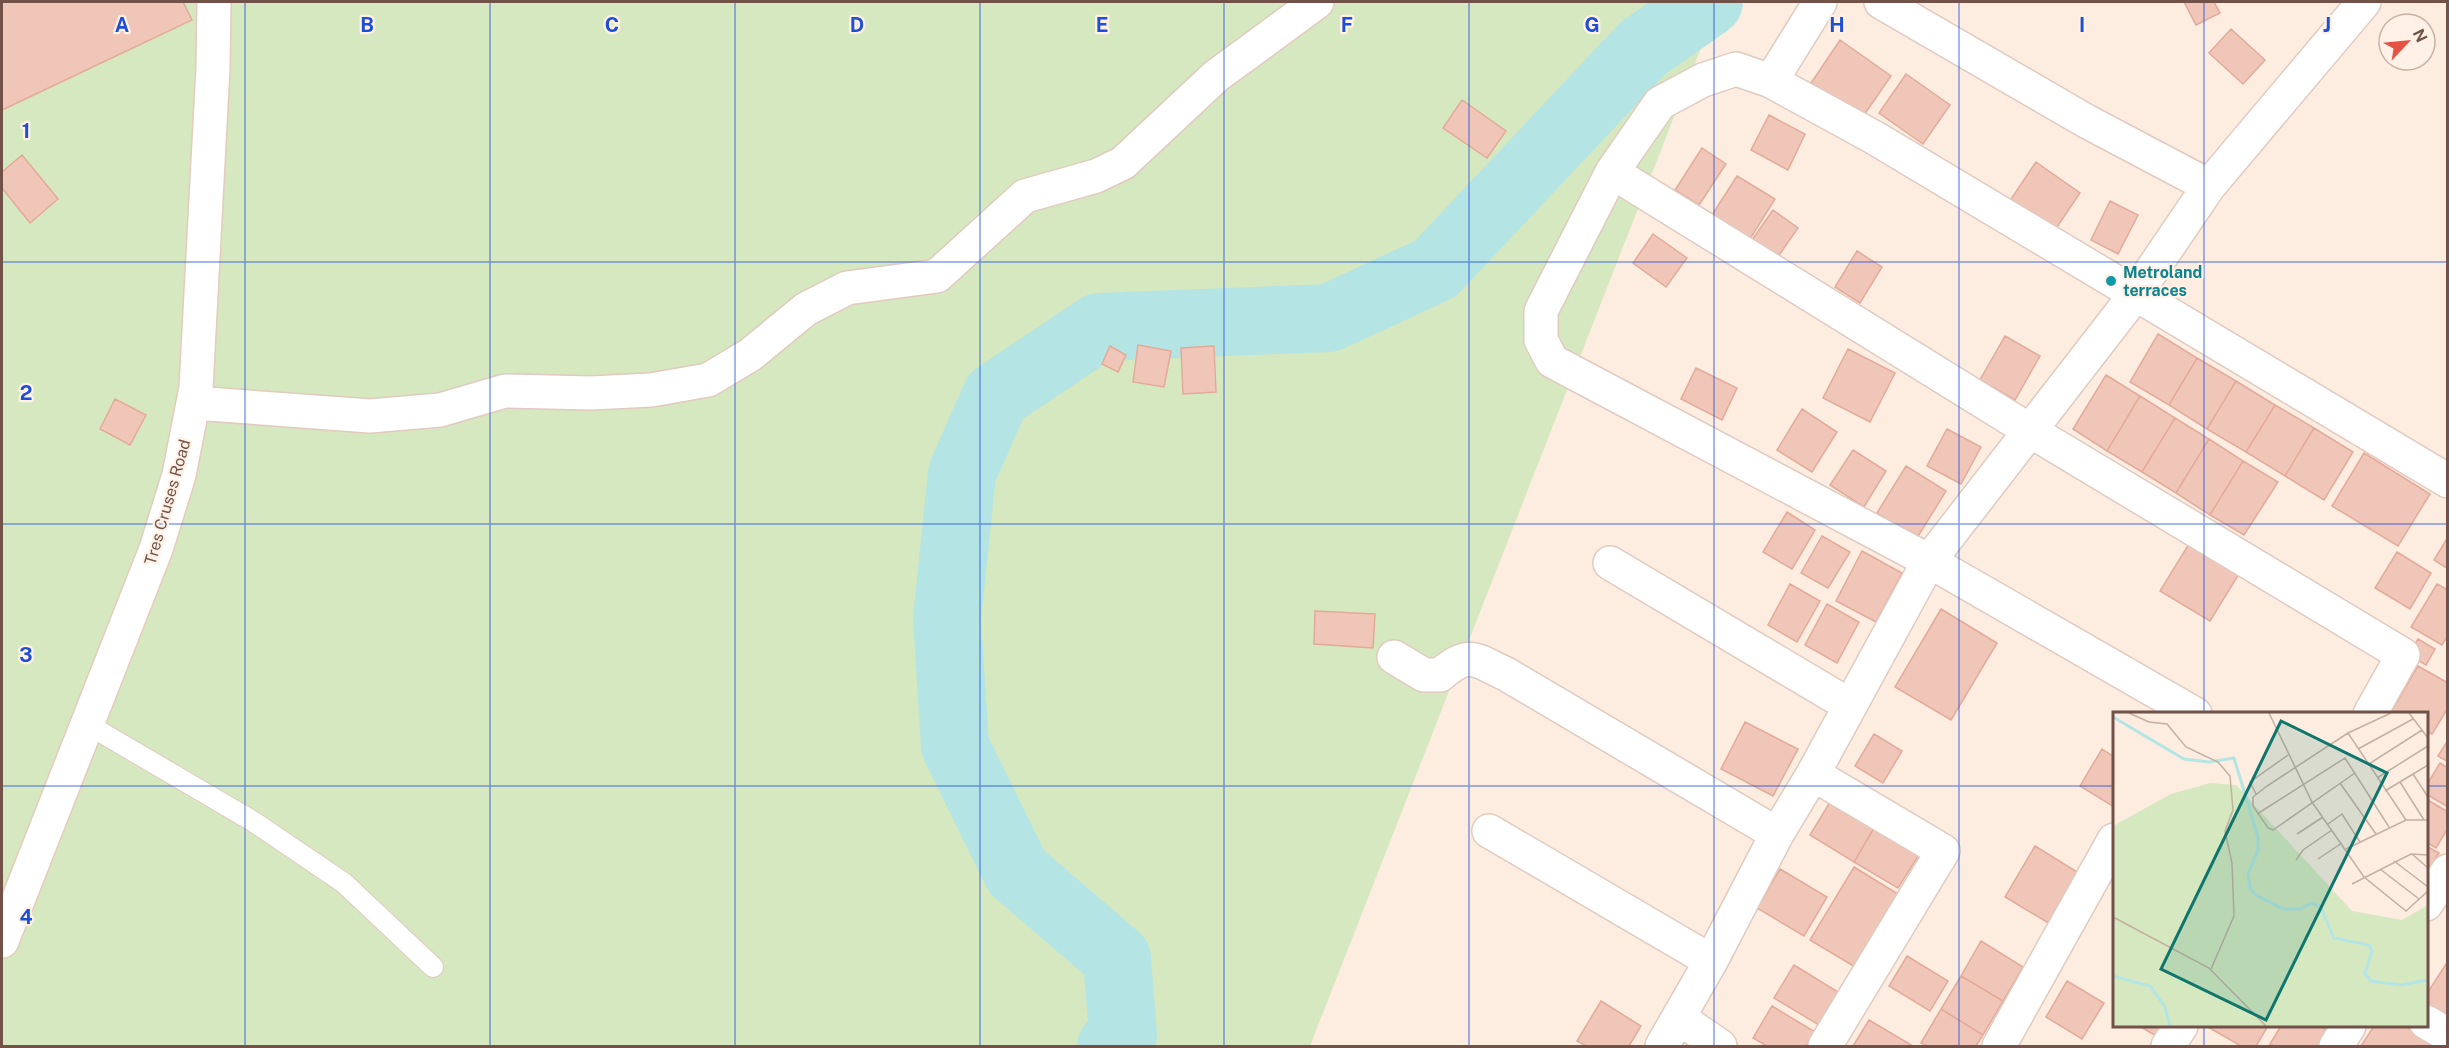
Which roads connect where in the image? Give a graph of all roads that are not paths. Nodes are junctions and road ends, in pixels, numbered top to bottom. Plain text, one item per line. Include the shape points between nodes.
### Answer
1 (214, 2) edge
2 (1317, 2) edge
3 (1820, 2) edge
4 (1881, 2) edge
5 (2364, 2) edge
6 (1771, 81) junction
7 (1612, 172) junction
8 (2209, 186) junction
9 (2135, 295) junction
10 (194, 403) junction
11 (2029, 430) junction
12 (2448, 481) edge
13 (1929, 561) junction
14 (1610, 563) dead end
15 (1394, 657) dead end
16 (1849, 705) junction
17 (2189, 712) edge
18 (2371, 712) edge
19 (87, 724) junction
20 (1813, 774) junction
21 (1489, 831) dead end
22 (1777, 834) junction
23 (2113, 844) edge
24 (2448, 871) edge
25 (2428, 901) edge
26 (2, 941) edge
27 (1711, 961) junction
28 (433, 967) dead end
29 (1679, 1018) junction
30 (2428, 1023) edge
31 (2180, 1027) edge
32 (2348, 1027) edge
33 (2448, 1035) edge
34 (1662, 1047) edge
35 (1720, 1047) edge
36 (1825, 1047) edge
37 (1999, 1047) edge
38 (2169, 1047) edge
39 (2336, 1047) edge

1 - 10 street, Tres Cruses Road
2 - 10 street via 1216,76 1123,163 1096,176 1025,196 937,276 847,288 806,309 750,355 708,380 651,390 505,391 440,410 370,416
3 - 6 street
4 - 8 street via 2086,121
5 - 8 street
6 - 7 street via 1736,69 1703,80 1660,103
6 - 9 street via 1875,138
7 - 11 street
7 - 13 street via 1541,311 1541,340 1552,361
8 - 9 street
9 - 11 street
9 - 12 street
10 - 19 street, Tres Cruses Road via 179,474 156,549
11 - 13 street
11 - 18 street via 2403,655
13 - 16 street
13 - 17 street
14 - 16 street
15 - 22 street via 1424,675 1440,675 1457,661 1470,658 1506,674
16 - 20 street
19 - 26 street, Tres Cruses Road
19 - 28 lane via 254,822 344,883
20 - 22 street
20 - 36 street via 1943,851
21 - 27 street
22 - 27 street
23 - 37 street
24 - 25 street
27 - 29 street
29 - 34 street
29 - 35 street
30 - 33 street
31 - 38 street
32 - 39 street

